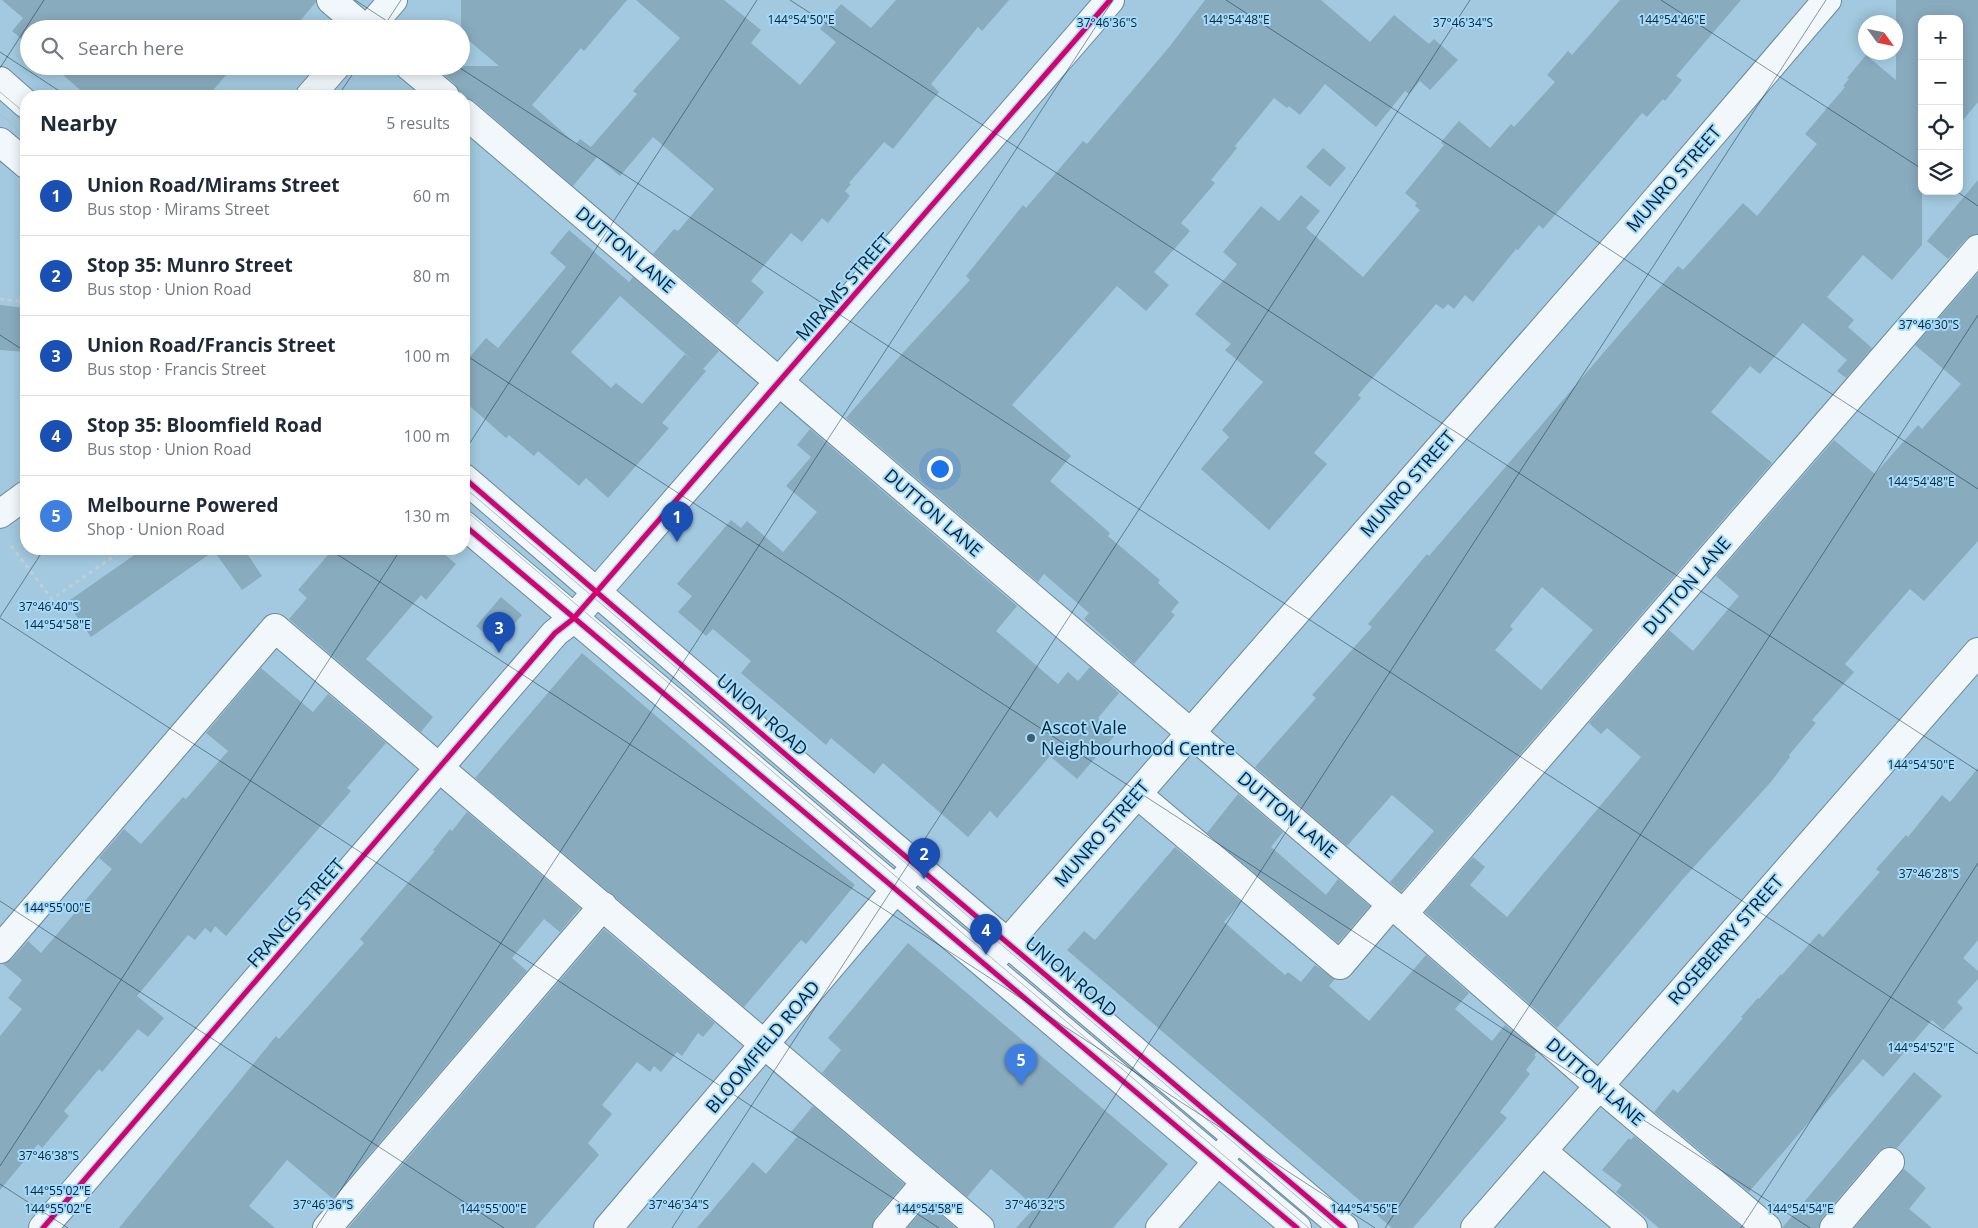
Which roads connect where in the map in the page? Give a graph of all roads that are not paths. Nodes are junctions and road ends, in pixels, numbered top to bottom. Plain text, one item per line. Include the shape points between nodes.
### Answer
1 (331, 0) edge
2 (393, 0) edge
3 (1110, 0) edge
4 (1827, 0) edge
5 (356, 20) edge
6 (375, 20) edge
7 (328, 75) edge
8 (420, 75) edge
9 (0, 81) edge
10 (315, 90) edge
11 (438, 90) edge
12 (20, 99) edge
13 (470, 117) edge
14 (0, 142) edge
15 (20, 159) edge
16 (1976, 257) edge
17 (780, 382) junction
18 (470, 483) edge
19 (20, 499) edge
20 (0, 514) edge
21 (470, 530) edge
22 (597, 591) junction
23 (573, 619) junction
24 (1978, 652) edge
25 (1191, 734) junction
26 (439, 767) junction
27 (1137, 794) junction
28 (916, 864) junction
29 (896, 889) junction
30 (603, 906) junction
31 (1397, 909) junction
32 (1008, 942) junction
33 (0, 949) edge
34 (987, 966) junction
35 (765, 1045) junction
36 (1599, 1086) junction
37 (1238, 1138) junction
38 (1542, 1151) junction
39 (1219, 1161) junction
40 (1890, 1162) dead end
41 (926, 1182) junction
42 (44, 1228) edge
43 (327, 1228) edge
44 (608, 1228) edge
45 (887, 1228) edge
46 (980, 1228) edge
47 (1160, 1228) edge
48 (1297, 1228) edge
49 (1344, 1228) edge
50 (1475, 1228) edge
51 (1633, 1228) edge
52 (1766, 1228) edge
53 (1834, 1228) edge

1 - 5 street
2 - 6 street
3 - 17 street, MIRAMS STREET
4 - 25 street, MUNRO STREET
7 - 10 street
8 - 11 street
9 - 12 street
13 - 17 street, DUTTON LANE
14 - 15 street
16 - 31 street, DUTTON LANE
17 - 22 street, MIRAMS STREET
17 - 25 street, DUTTON LANE
18 - 22 street, UNION ROAD
19 - 20 street
21 - 23 street
22 - 23 street
22 - 28 street, UNION ROAD
23 - 26 street, FRANCIS STREET via 555,633
23 - 29 street
24 - 36 street, ROSEBERRY STREET
25 - 27 street, MUNRO STREET
25 - 31 street, DUTTON LANE
26 - 30 street
26 - 33 street via 275,628
26 - 42 street, FRANCIS STREET
27 - 31 street via 1340,965
27 - 32 street, MUNRO STREET
28 - 29 street, BLOOMFIELD ROAD
28 - 32 street, UNION ROAD
29 - 34 street
29 - 35 street, BLOOMFIELD ROAD
30 - 35 street
30 - 43 street
31 - 36 street, DUTTON LANE
32 - 34 street, MUNRO STREET
32 - 37 street, UNION ROAD
34 - 39 street
35 - 41 street
35 - 44 street, BLOOMFIELD ROAD
36 - 38 street, ROSEBERRY STREET
36 - 52 street, DUTTON LANE
37 - 39 street
37 - 49 street, UNION ROAD
38 - 50 street, ROSEBERRY STREET
38 - 51 street
39 - 47 street
39 - 48 street
40 - 53 street
41 - 45 street
41 - 46 street

